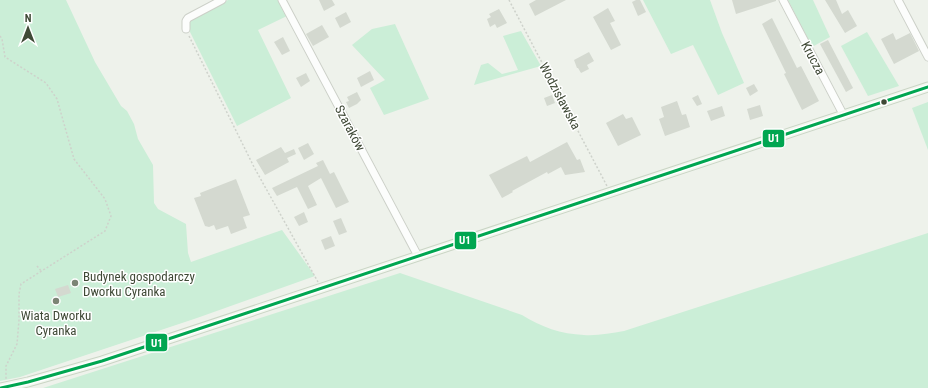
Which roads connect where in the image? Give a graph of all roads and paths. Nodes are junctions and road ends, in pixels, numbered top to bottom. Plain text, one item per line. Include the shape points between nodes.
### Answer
1 (222, 0) edge
2 (282, 0) edge
3 (509, 0) edge
4 (783, 0) edge
5 (898, 0) edge
6 (186, 29) joint
7 (0, 36) edge
8 (928, 57) edge
9 (928, 87) edge
10 (844, 116) junction
11 (611, 192) junction
12 (418, 256) junction
13 (37, 266) dead end
14 (42, 272) junction
15 (322, 288) junction
16 (5, 386) edge

1 - 6 street via 188,18
2 - 12 street, Szaraków
3 - 11 path, Wodzisławska
4 - 10 street, Krucza
5 - 8 street
6 - 15 path via 254,167
7 - 14 path via 5,57 46,83 57,99 74,159 105,199 111,216 105,231
9 - 10 main road
10 - 11 main road
11 - 12 main road
12 - 15 main road
13 - 14 path
14 - 16 path via 22,284 19,294 17,344 6,366
15 - 16 main road via 102,361

